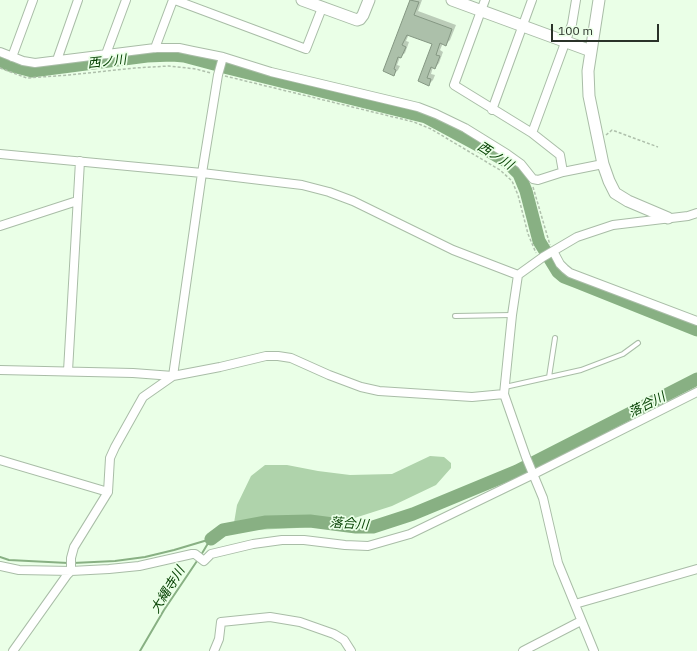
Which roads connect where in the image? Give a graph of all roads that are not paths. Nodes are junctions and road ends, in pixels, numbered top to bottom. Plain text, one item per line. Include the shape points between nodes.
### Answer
1 (33, 0) edge
2 (78, 0) edge
3 (126, 0) edge
4 (174, 0) edge
5 (302, 0) edge
6 (370, 0) edge
7 (452, 0) edge
8 (532, 0) edge
9 (576, 0) edge
10 (599, 0) edge
11 (483, 5) edge
12 (322, 8) junction
13 (522, 26) junction
14 (565, 41) junction
15 (155, 48) junction
16 (591, 51) junction
17 (0, 52) edge
18 (106, 54) junction
19 (12, 57) junction
20 (223, 57) junction
21 (57, 60) junction
22 (492, 110) junction
23 (532, 133) junction
24 (0, 154) edge
25 (80, 161) junction
26 (603, 164) junction
27 (564, 172) junction
28 (202, 173) junction
29 (77, 201) junction
30 (697, 213) edge
31 (668, 218) junction
32 (0, 226) edge
33 (546, 255) junction
34 (518, 275) junction
35 (512, 315) junction
36 (455, 316) dead end
37 (697, 321) edge
38 (555, 338) dead end
39 (638, 343) dead end
40 (0, 370) edge
41 (68, 371) junction
42 (173, 376) junction
43 (548, 377) junction
44 (504, 391) junction
45 (697, 392) edge
46 (0, 460) edge
47 (534, 473) junction
48 (108, 492) junction
49 (0, 566) edge
50 (697, 570) edge
51 (72, 571) junction
52 (575, 604) junction
53 (581, 621) junction
54 (14, 651) edge
55 (214, 651) edge
56 (351, 651) edge
57 (523, 651) edge
58 (594, 651) edge

1 - 19 street
2 - 21 street
3 - 18 street
4 - 12 street via 306,49
4 - 15 street
5 - 12 street
6 - 12 street via 364,15 357,20
7 - 11 street
8 - 13 street
9 - 14 street via 572,24
10 - 16 street
11 - 13 street
11 - 22 street via 454,85
13 - 14 street
13 - 22 street
14 - 16 street
14 - 23 street
15 - 18 street
15 - 20 street via 179,48
16 - 26 street via 588,71 589,96
17 - 19 street
18 - 21 street
19 - 21 street via 35,63
20 - 27 street via 271,72 424,109 465,128 507,154 521,164 533,179 538,180
20 - 28 street
22 - 23 street
23 - 27 street via 560,156
24 - 25 street
25 - 28 street
25 - 29 street
26 - 27 street
26 - 31 street via 615,192 628,201
28 - 34 street via 302,185 329,192 353,201 453,250
28 - 42 street
29 - 32 street
29 - 41 street
30 - 31 street
31 - 33 street via 613,225 577,237
33 - 34 street
33 - 37 street via 570,273
34 - 35 street
35 - 36 lane
35 - 44 street
38 - 43 lane
39 - 43 lane via 623,354 581,370
40 - 41 street
41 - 42 street
42 - 44 street via 266,356 278,356 291,358 329,375 379,391 472,397
42 - 48 street via 143,397 110,458
43 - 44 lane
44 - 47 street via 526,457
45 - 47 street
46 - 48 street
47 - 51 street via 410,534 368,546 282,540 211,554 204,561 198,557 139,566
47 - 52 street via 544,498 558,563
48 - 51 street via 74,547 71,558
49 - 51 street via 19,570
50 - 52 street
51 - 54 street
52 - 53 street
53 - 57 street
53 - 58 street
55 - 56 street via 219,640 221,622 270,617 300,622 334,634 344,640

